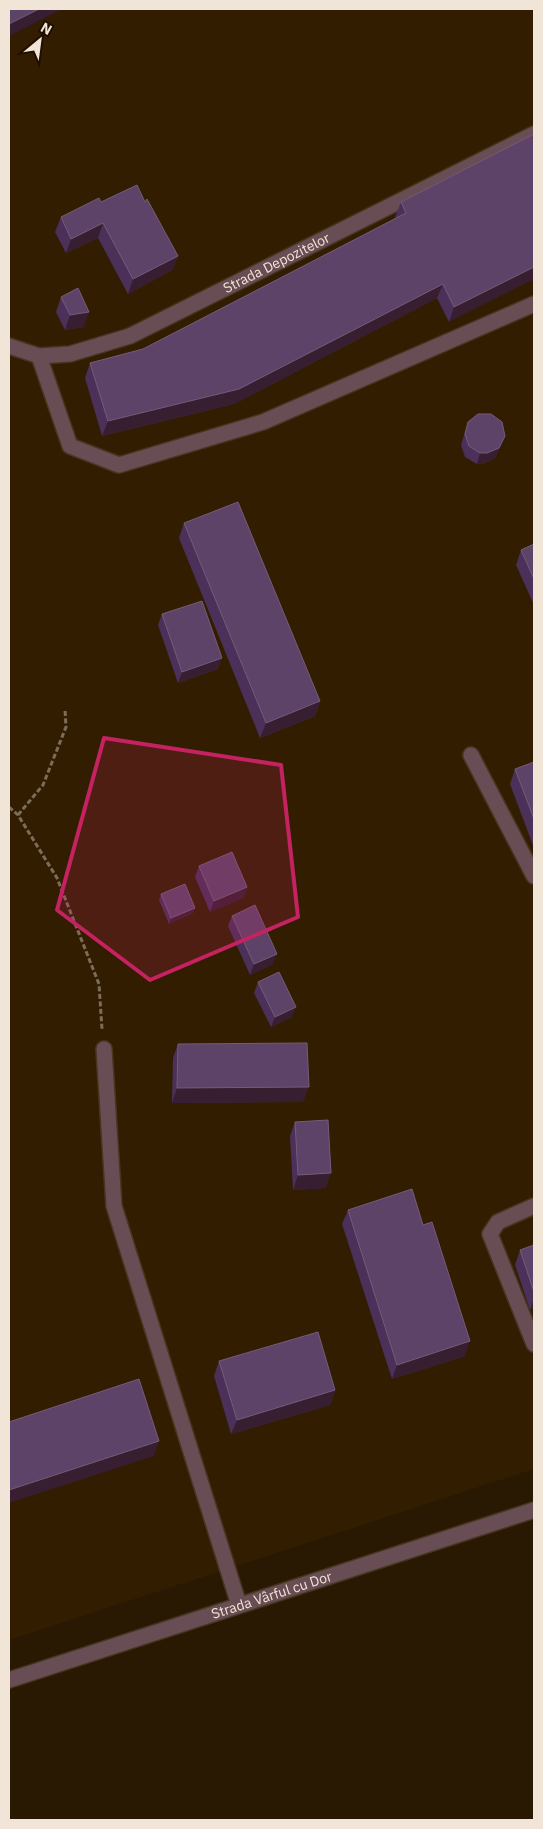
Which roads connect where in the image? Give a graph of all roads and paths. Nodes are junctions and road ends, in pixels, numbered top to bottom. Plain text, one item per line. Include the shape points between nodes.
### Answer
1 (534, 134) edge
2 (534, 304) edge
3 (9, 346) edge
4 (39, 356) junction
5 (66, 710) dead end
6 (471, 755) dead end
7 (9, 807) edge
8 (18, 815) junction
9 (534, 876) edge
10 (104, 1049) joint
11 (534, 1206) edge
12 (534, 1344) edge
13 (534, 1510) edge
14 (239, 1605) junction
15 (9, 1680) edge

1 - 4 street, Strada Depozitelor via 130,336 70,354
2 - 4 street via 263,422 119,465 70,446
3 - 4 street, Strada Depozitelor
5 - 8 path via 66,727 43,785
6 - 9 street
7 - 8 path
8 - 10 path via 57,878 99,984
10 - 14 street via 114,1206
11 - 12 street via 498,1222 490,1234
13 - 14 street, Strada Vârful cu Dor
14 - 15 street, Strada Vârful cu Dor

